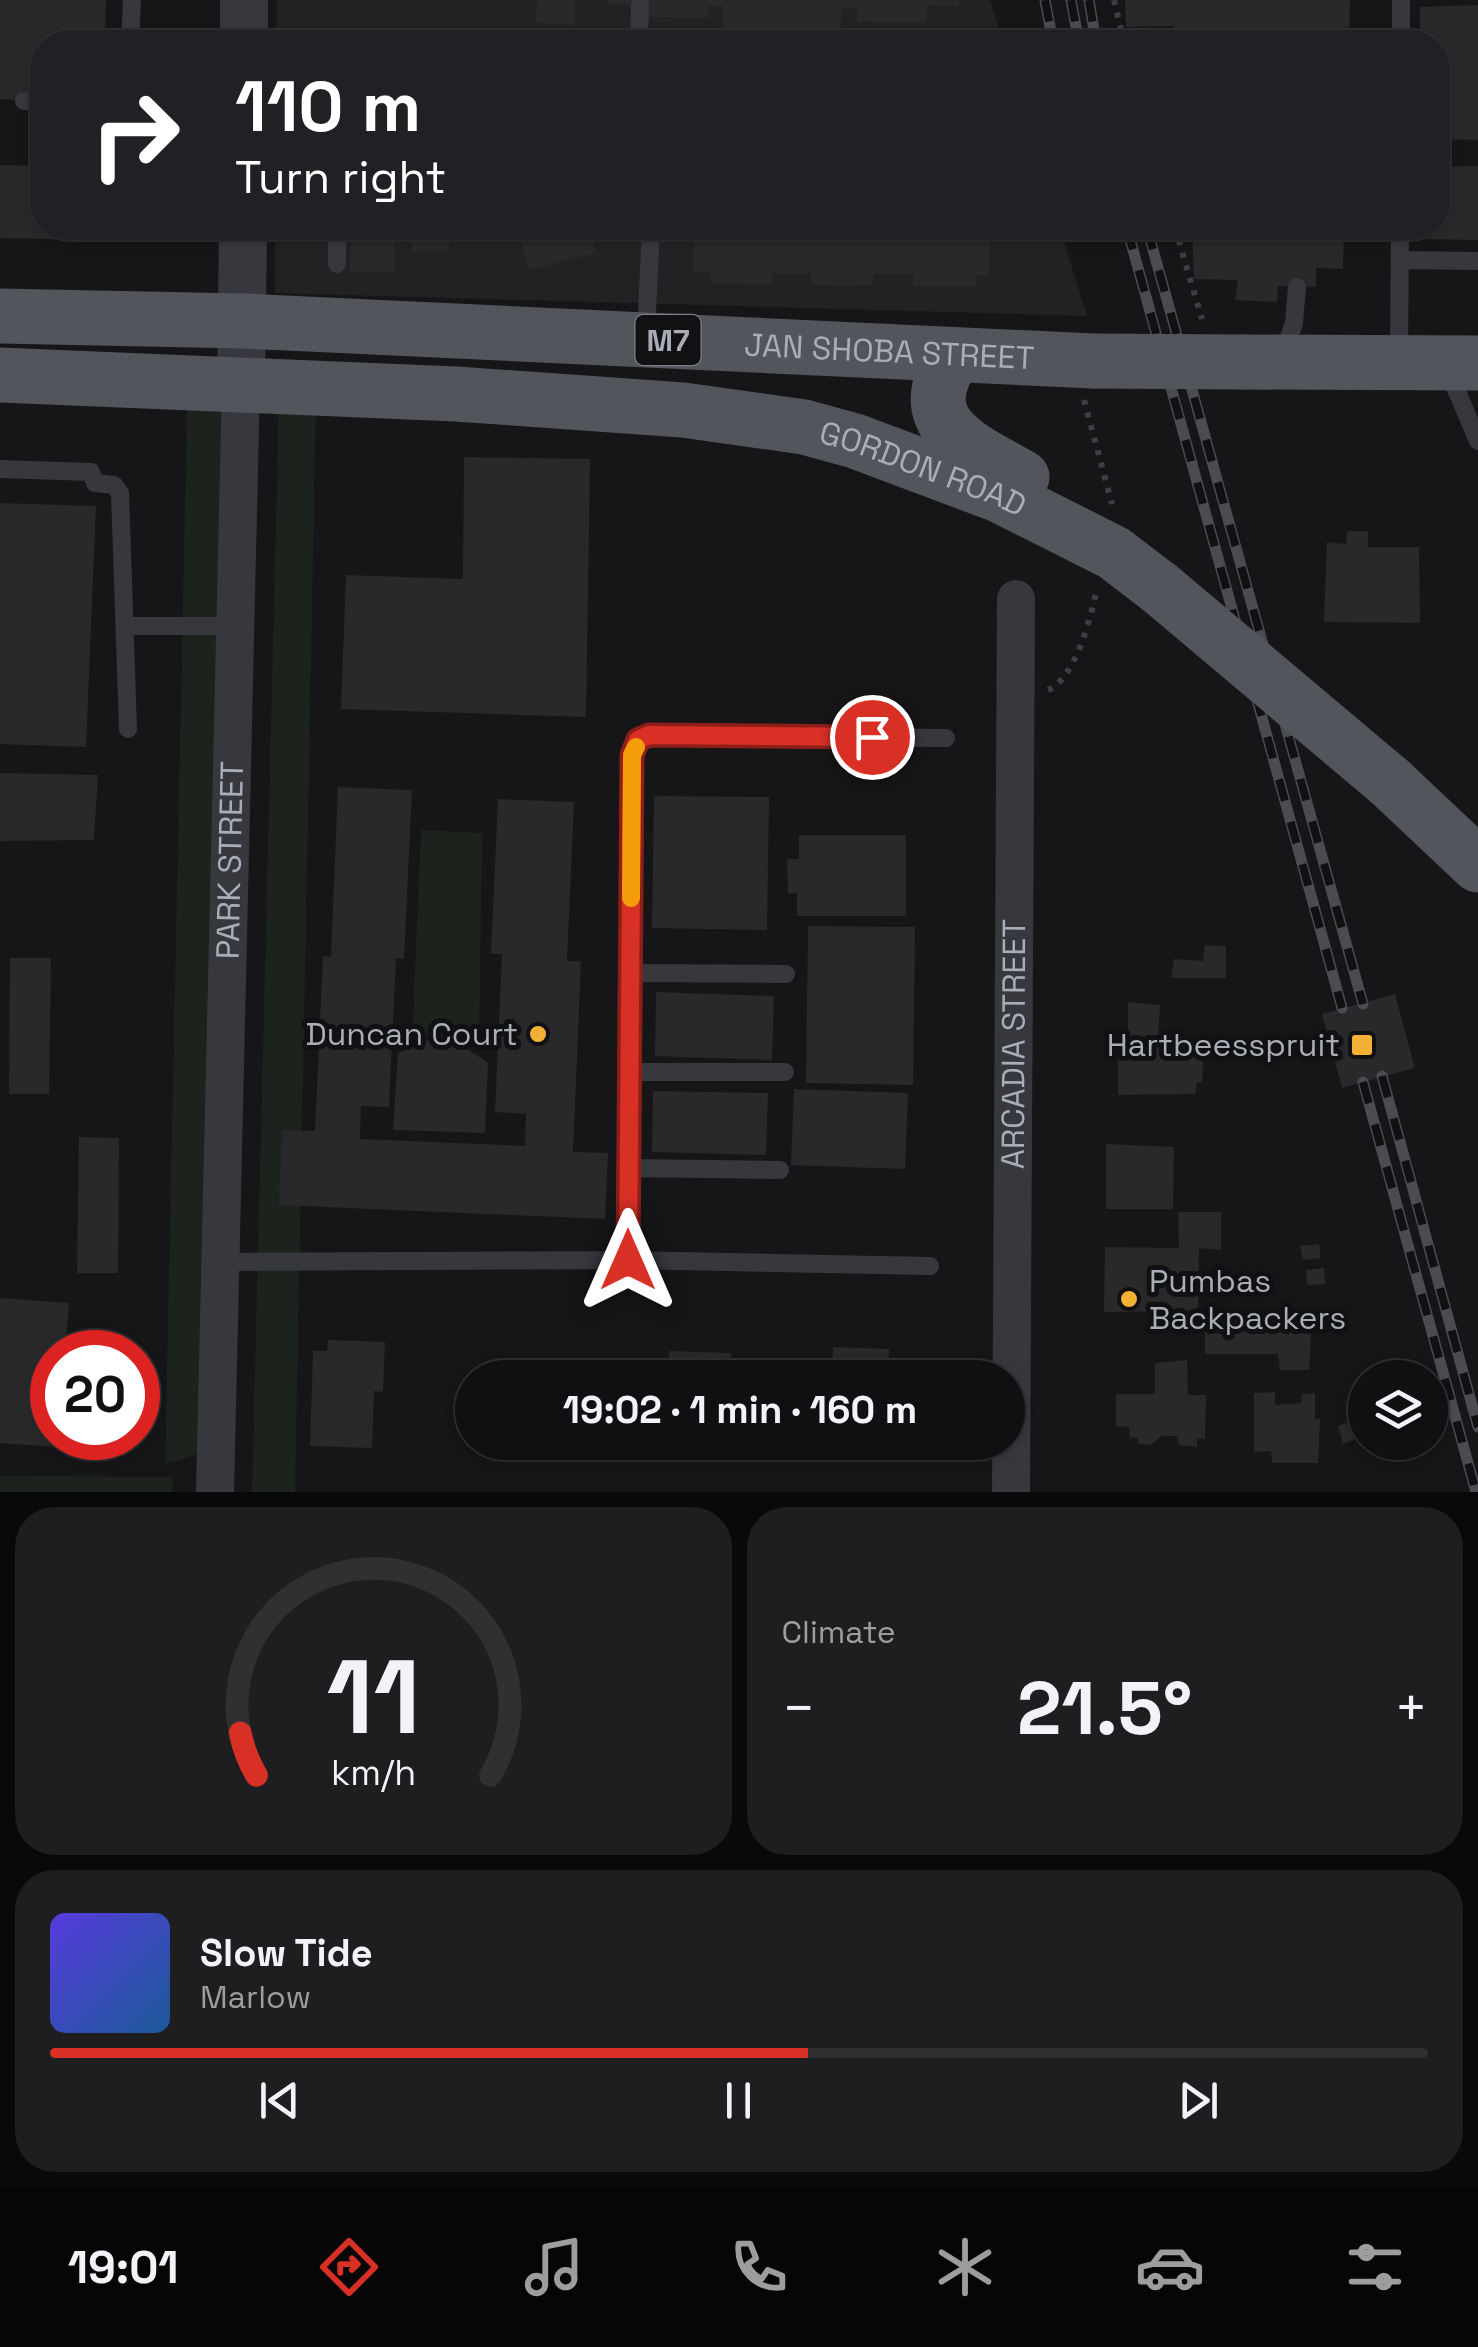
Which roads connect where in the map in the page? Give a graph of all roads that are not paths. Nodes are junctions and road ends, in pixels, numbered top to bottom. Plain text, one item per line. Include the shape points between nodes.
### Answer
1 (132, 0) edge
2 (244, 0) edge
3 (1401, 0) edge
4 (640, 5) dead end
5 (131, 30) edge
6 (244, 30) edge
7 (639, 30) edge
8 (1401, 30) edge
9 (243, 240) edge
10 (337, 240) edge
11 (650, 240) edge
12 (1400, 240) edge
13 (1400, 260) junction
14 (1478, 261) edge
15 (337, 264) dead end
16 (1297, 286) dead end
17 (0, 316) edge
18 (242, 321) junction
19 (646, 338) junction
20 (954, 355) junction
21 (1260, 363) junction
22 (1441, 363) edge
23 (0, 375) edge
24 (242, 383) junction
25 (1478, 441) edge
26 (0, 469) edge
27 (1107, 544) junction
28 (1016, 599) dead end
29 (126, 626) junction
30 (236, 626) junction
31 (128, 729) dead end
32 (946, 738) dead end
33 (1478, 865) edge
34 (630, 973) junction
35 (786, 974) dead end
36 (630, 1072) junction
37 (785, 1072) dead end
38 (628, 1168) junction
39 (780, 1170) dead end
40 (628, 1260) junction
41 (221, 1262) junction
42 (930, 1266) dead end
43 (215, 1492) edge
44 (1010, 1492) edge

1 - 5 lane
2 - 6 street
3 - 8 lane
4 - 7 lane
9 - 18 street, PARK STREET
10 - 15 lane
11 - 19 lane
12 - 13 lane
13 - 14 lane
13 - 22 lane
16 - 21 lane via 1291,338
17 - 18 main road, JAN SHOBA STREET / M7
18 - 19 main road, JAN SHOBA STREET / M7
18 - 24 street, PARK STREET
19 - 20 main road, JAN SHOBA STREET / M7
20 - 21 main road, JAN SHOBA STREET / M7, bridge
20 - 27 main road via 937,394 946,428 1083,511
21 - 22 main road, JAN SHOBA STREET / M7
22 - 25 lane
23 - 24 main road, M7
24 - 27 main road, GORDON ROAD / M7 via 683,410 804,427 999,495
24 - 30 street, PARK STREET
26 - 29 lane via 90,472 95,483 114,485 123,506
27 - 33 main road, GORDON ROAD / M7, bridge via 1390,782
28 - 44 street, ARCADIA STREET
29 - 30 lane
29 - 31 lane
30 - 41 street, PARK STREET
32 - 34 lane via 638,740 632,755
34 - 35 lane
34 - 36 lane
36 - 37 lane
36 - 38 lane
38 - 39 lane
38 - 40 lane
40 - 41 lane
40 - 42 lane
41 - 43 street, PARK STREET

